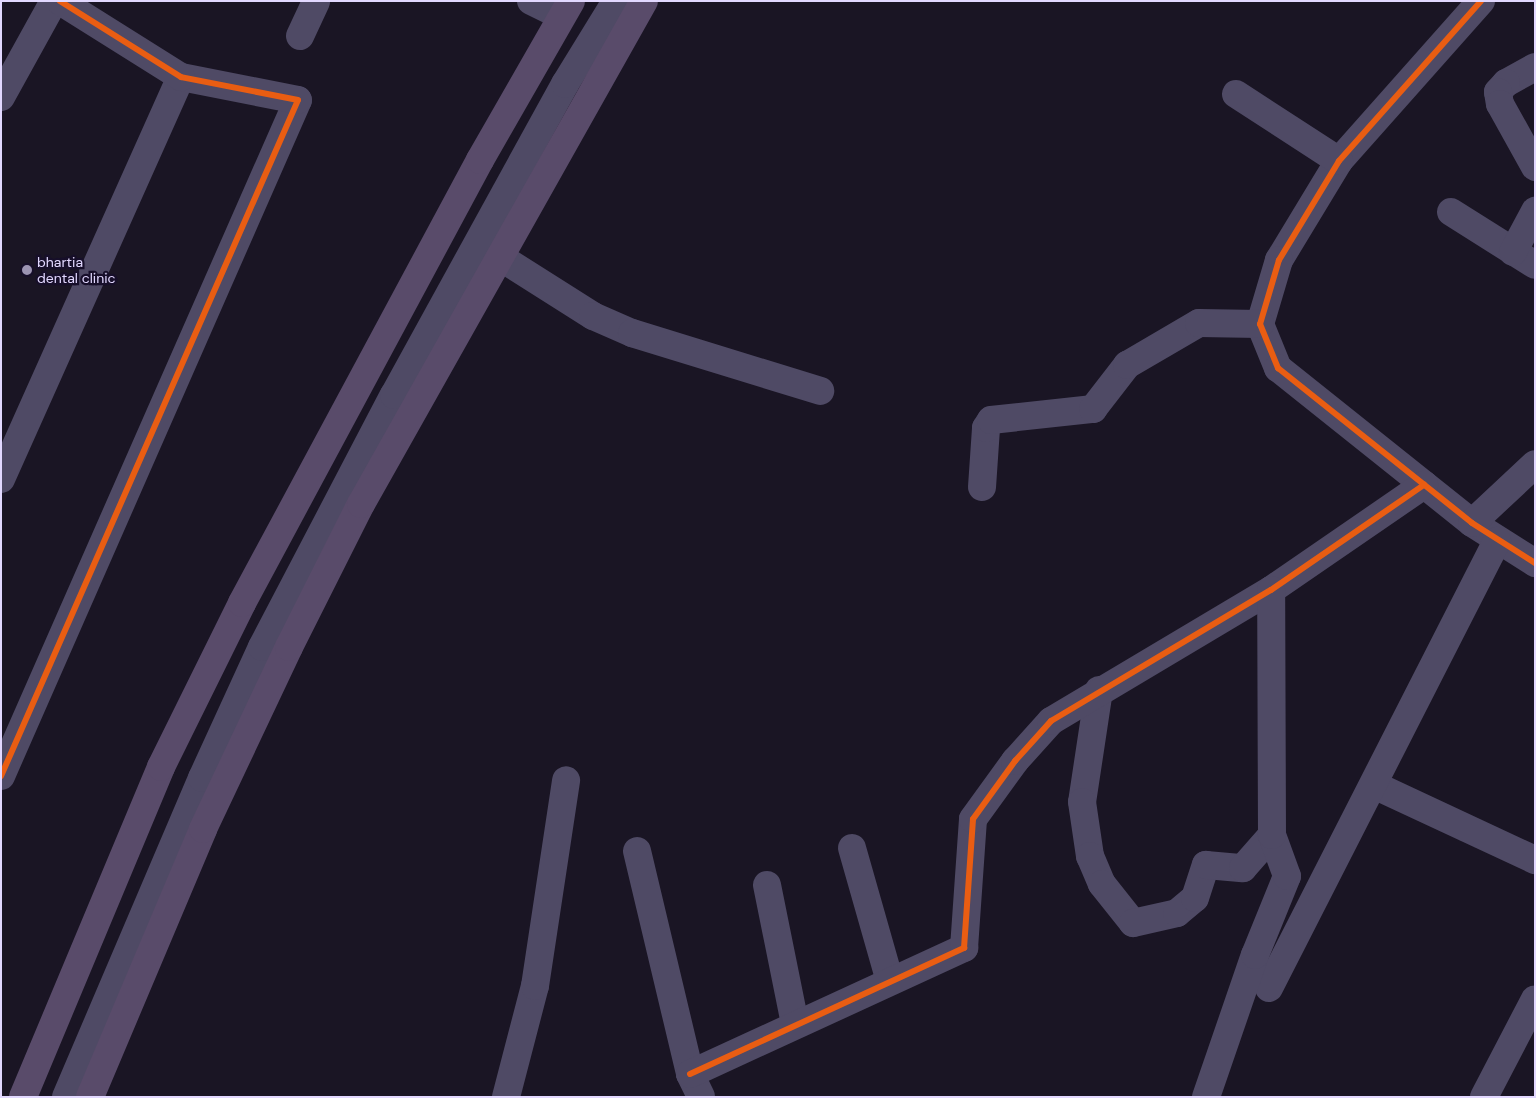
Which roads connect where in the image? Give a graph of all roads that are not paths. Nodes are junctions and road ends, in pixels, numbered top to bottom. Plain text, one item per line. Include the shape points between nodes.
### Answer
1 (54, 1) edge
2 (60, 1) edge
3 (316, 1) edge
4 (531, 1) edge
5 (595, 1) edge
6 (616, 1) edge
7 (644, 1) edge
8 (1481, 1) edge
9 (567, 8) edge
10 (300, 36) dead end
11 (1535, 67) edge
12 (181, 77) junction
13 (1236, 94) dead end
14 (1, 97) edge
15 (1338, 161) junction
16 (1535, 168) edge
17 (1535, 211) edge
18 (1451, 212) dead end
19 (500, 257) junction
20 (1524, 258) edge
21 (1260, 324) junction
22 (820, 391) dead end
23 (1535, 464) edge
24 (1, 479) edge
25 (1424, 486) junction
26 (982, 487) dead end
27 (1472, 523) junction
28 (1497, 541) junction
29 (1535, 563) edge
30 (1270, 590) junction
31 (1099, 690) junction
32 (1, 776) edge
33 (566, 780) dead end
34 (1374, 785) junction
35 (1272, 835) junction
36 (852, 848) dead end
37 (637, 851) dead end
38 (1535, 860) edge
39 (767, 885) dead end
40 (890, 981) junction
41 (1269, 988) dead end
42 (1535, 999) edge
43 (796, 1024) junction
44 (695, 1085) edge
45 (23, 1097) edge
46 (47, 1097) edge
47 (66, 1097) edge
48 (90, 1097) edge
49 (506, 1097) edge
50 (1206, 1097) edge
51 (1484, 1097) edge

1 - 14 street
2 - 12 street
3 - 10 street
4 - 9 street
5 - 46 street via 377,388 305,527 207,727
6 - 47 street via 565,84 394,395 262,647 198,787
7 - 19 main road
8 - 15 street
9 - 45 main road via 480,160 242,603 161,767
11 - 16 street via 1506,82 1498,92 1500,104
12 - 24 street
12 - 32 street via 298,100
13 - 15 street
15 - 21 street via 1278,260
17 - 20 street
18 - 20 street
19 - 22 street via 593,316 632,333
19 - 48 main road via 362,504 289,647 203,829
21 - 25 street via 1278,368
21 - 26 street via 1198,323 1127,365 1093,409 991,420 986,428
23 - 27 street
25 - 27 street
25 - 30 street
27 - 28 street
28 - 29 street
28 - 34 street
30 - 31 street
30 - 35 street
31 - 35 street via 1082,802 1090,856 1102,884 1133,923 1178,914 1195,898 1206,865 1243,868
31 - 40 street via 1051,721 1015,762 973,819 964,948
33 - 49 street via 536,986
34 - 38 street
34 - 41 street
35 - 50 street via 1287,876 1255,955
36 - 40 street
37 - 44 street
39 - 43 street
40 - 43 street
42 - 51 street
43 - 44 street

